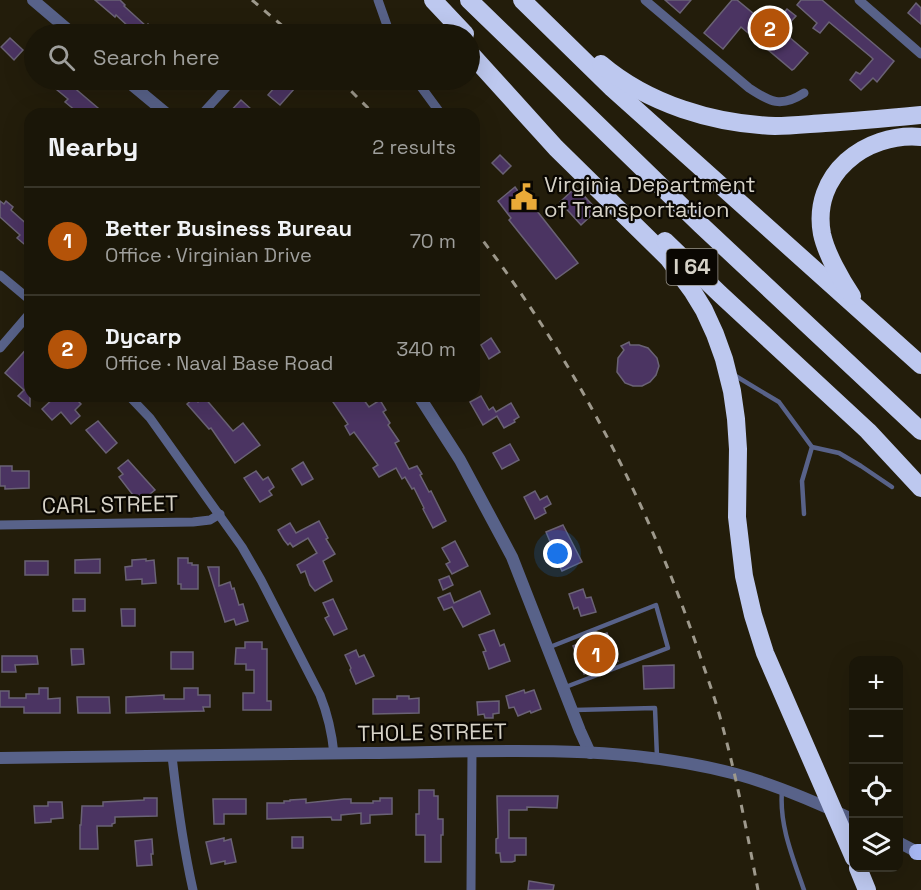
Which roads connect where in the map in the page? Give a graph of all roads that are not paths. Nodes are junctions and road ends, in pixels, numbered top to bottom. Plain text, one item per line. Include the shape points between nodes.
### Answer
1 (33, 0) edge
2 (378, 0) edge
3 (431, 0) edge
4 (469, 0) edge
5 (523, 0) edge
6 (645, 0) edge
7 (860, 0) edge
8 (61, 24) edge
9 (387, 24) edge
10 (444, 24) edge
11 (455, 24) edge
12 (480, 51) edge
13 (921, 54) edge
14 (480, 64) edge
15 (138, 90) edge
16 (225, 90) edge
17 (423, 90) edge
18 (804, 93) dead end
19 (160, 108) edge
20 (208, 108) edge
21 (437, 108) edge
22 (921, 115) edge
23 (921, 137) edge
24 (0, 275) edge
25 (24, 295) edge
26 (863, 313) junction
27 (24, 320) edge
28 (0, 348) edge
29 (921, 366) edge
30 (727, 371) junction
31 (135, 402) edge
32 (423, 402) edge
33 (921, 431) edge
34 (812, 447) junction
35 (891, 487) dead end
36 (921, 488) edge
37 (220, 514) junction
38 (804, 514) dead end
39 (0, 525) edge
40 (547, 648) junction
41 (563, 688) junction
42 (572, 710) junction
43 (472, 752) junction
44 (590, 753) junction
45 (334, 754) junction
46 (172, 756) junction
47 (0, 758) edge
48 (657, 760) junction
49 (782, 790) junction
50 (850, 818) edge
51 (903, 844) edge
52 (849, 846) edge
53 (920, 853) edge
54 (860, 872) edge
55 (193, 890) edge
56 (471, 890) edge
57 (804, 890) edge
58 (867, 890) edge

1 - 8 street
2 - 9 street
3 - 10 highway
3 - 11 highway
4 - 33 highway
5 - 22 highway via 614,75 687,111 772,126
5 - 26 highway via 612,88
6 - 18 street via 766,99 783,102
7 - 13 street
12 - 36 highway, I 64 via 548,125 868,432
14 - 30 highway via 556,148 668,258 704,310
15 - 19 street
16 - 20 street
17 - 21 street
23 - 26 highway via 884,140 856,152 836,174 824,197 823,237
24 - 25 street
26 - 29 highway
27 - 28 street
30 - 34 lane via 779,402
30 - 52 highway via 736,419 737,517 753,615 765,653
31 - 37 street
32 - 40 street via 494,521
34 - 35 lane via 839,453
34 - 38 lane via 802,481
37 - 39 street, CARL STREET via 193,522
37 - 45 street via 261,580 320,695 328,714
40 - 41 street
40 - 41 lane via 656,605 668,648
41 - 42 street
42 - 44 street
42 - 48 lane via 655,708
43 - 44 street, THOLE STREET
43 - 45 street, THOLE STREET
43 - 56 street
44 - 48 street, THOLE STREET
45 - 46 street, THOLE STREET
46 - 47 street, THOLE STREET
46 - 55 street
48 - 49 street, THOLE STREET via 697,765
49 - 50 street, THOLE STREET
49 - 57 lane via 785,831
51 - 53 street
54 - 58 highway

